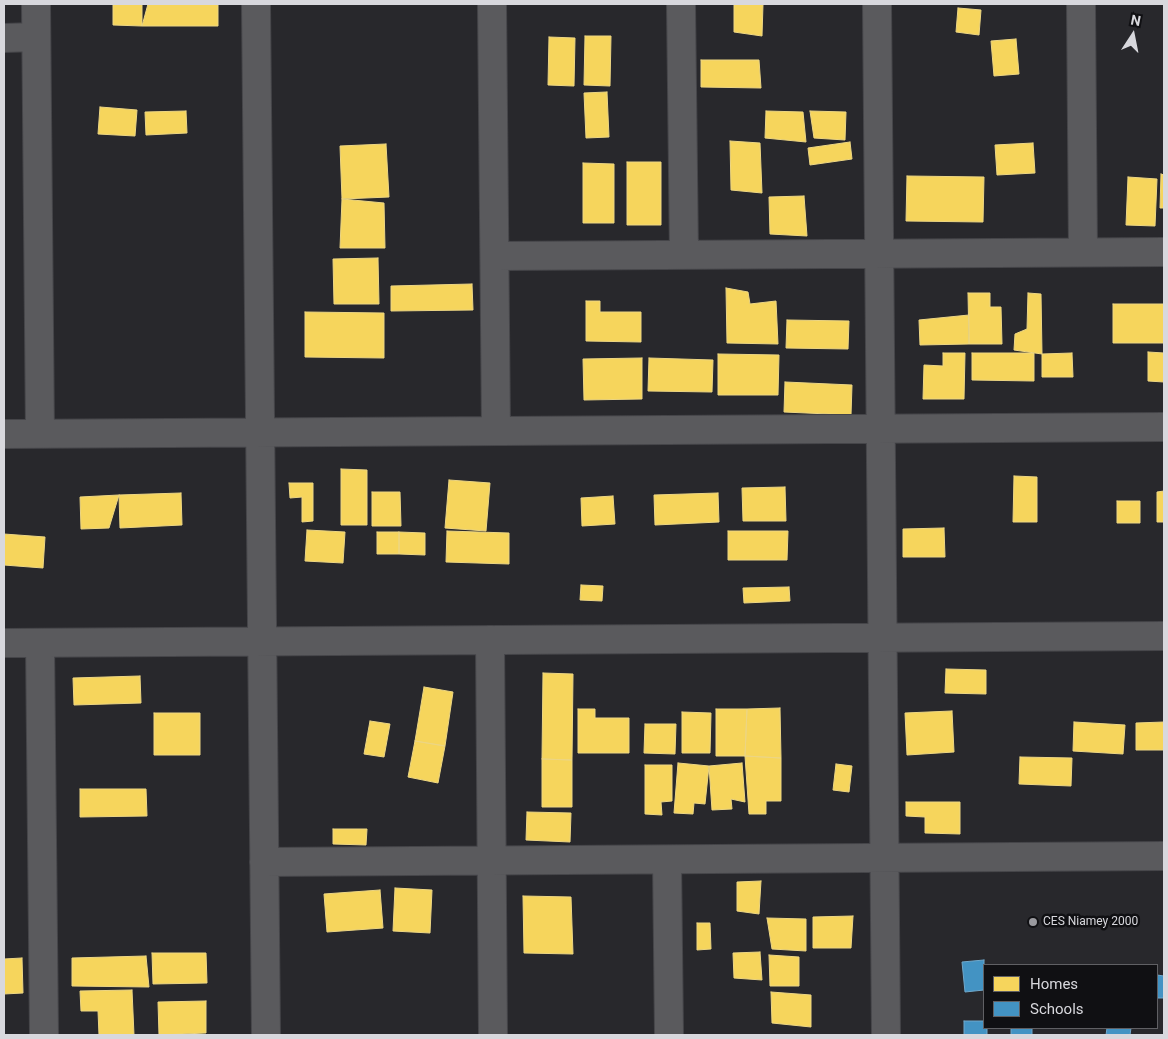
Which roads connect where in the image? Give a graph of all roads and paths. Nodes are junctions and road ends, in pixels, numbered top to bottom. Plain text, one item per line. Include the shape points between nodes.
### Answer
1 (36, 4) edge
2 (256, 4) edge
3 (492, 4) edge
4 (681, 4) edge
5 (877, 4) edge
6 (1081, 4) edge
7 (4, 38) edge
8 (36, 38) junction
9 (1083, 252) junction
10 (1164, 252) edge
11 (879, 254) junction
12 (684, 255) junction
13 (495, 256) junction
14 (1164, 427) edge
15 (880, 429) junction
16 (496, 431) junction
17 (260, 433) junction
18 (4, 434) edge
19 (40, 434) junction
20 (1164, 636) edge
21 (882, 638) junction
22 (490, 640) junction
23 (262, 642) junction
24 (4, 643) edge
25 (40, 643) junction
26 (1164, 856) edge
27 (884, 858) junction
28 (492, 860) junction
29 (667, 860) junction
30 (264, 862) junction
31 (44, 1035) edge
32 (266, 1035) edge
33 (493, 1035) edge
34 (669, 1035) edge
35 (886, 1035) edge

1 - 8 street
2 - 17 street
3 - 13 street
4 - 12 street
5 - 11 street
6 - 9 street
7 - 8 street
8 - 19 street
9 - 10 street
9 - 11 street
11 - 12 street
11 - 15 street
12 - 13 street
13 - 16 street
14 - 15 street
15 - 16 street
15 - 21 street
16 - 17 street
17 - 19 street
17 - 23 street
18 - 19 street
20 - 21 street
21 - 22 street
21 - 27 street
22 - 23 street
22 - 28 street
23 - 25 street
23 - 30 street
24 - 25 street
25 - 31 street
26 - 27 street
27 - 29 street
27 - 35 street
28 - 29 street
28 - 30 street
28 - 33 street
29 - 34 street
30 - 32 street

